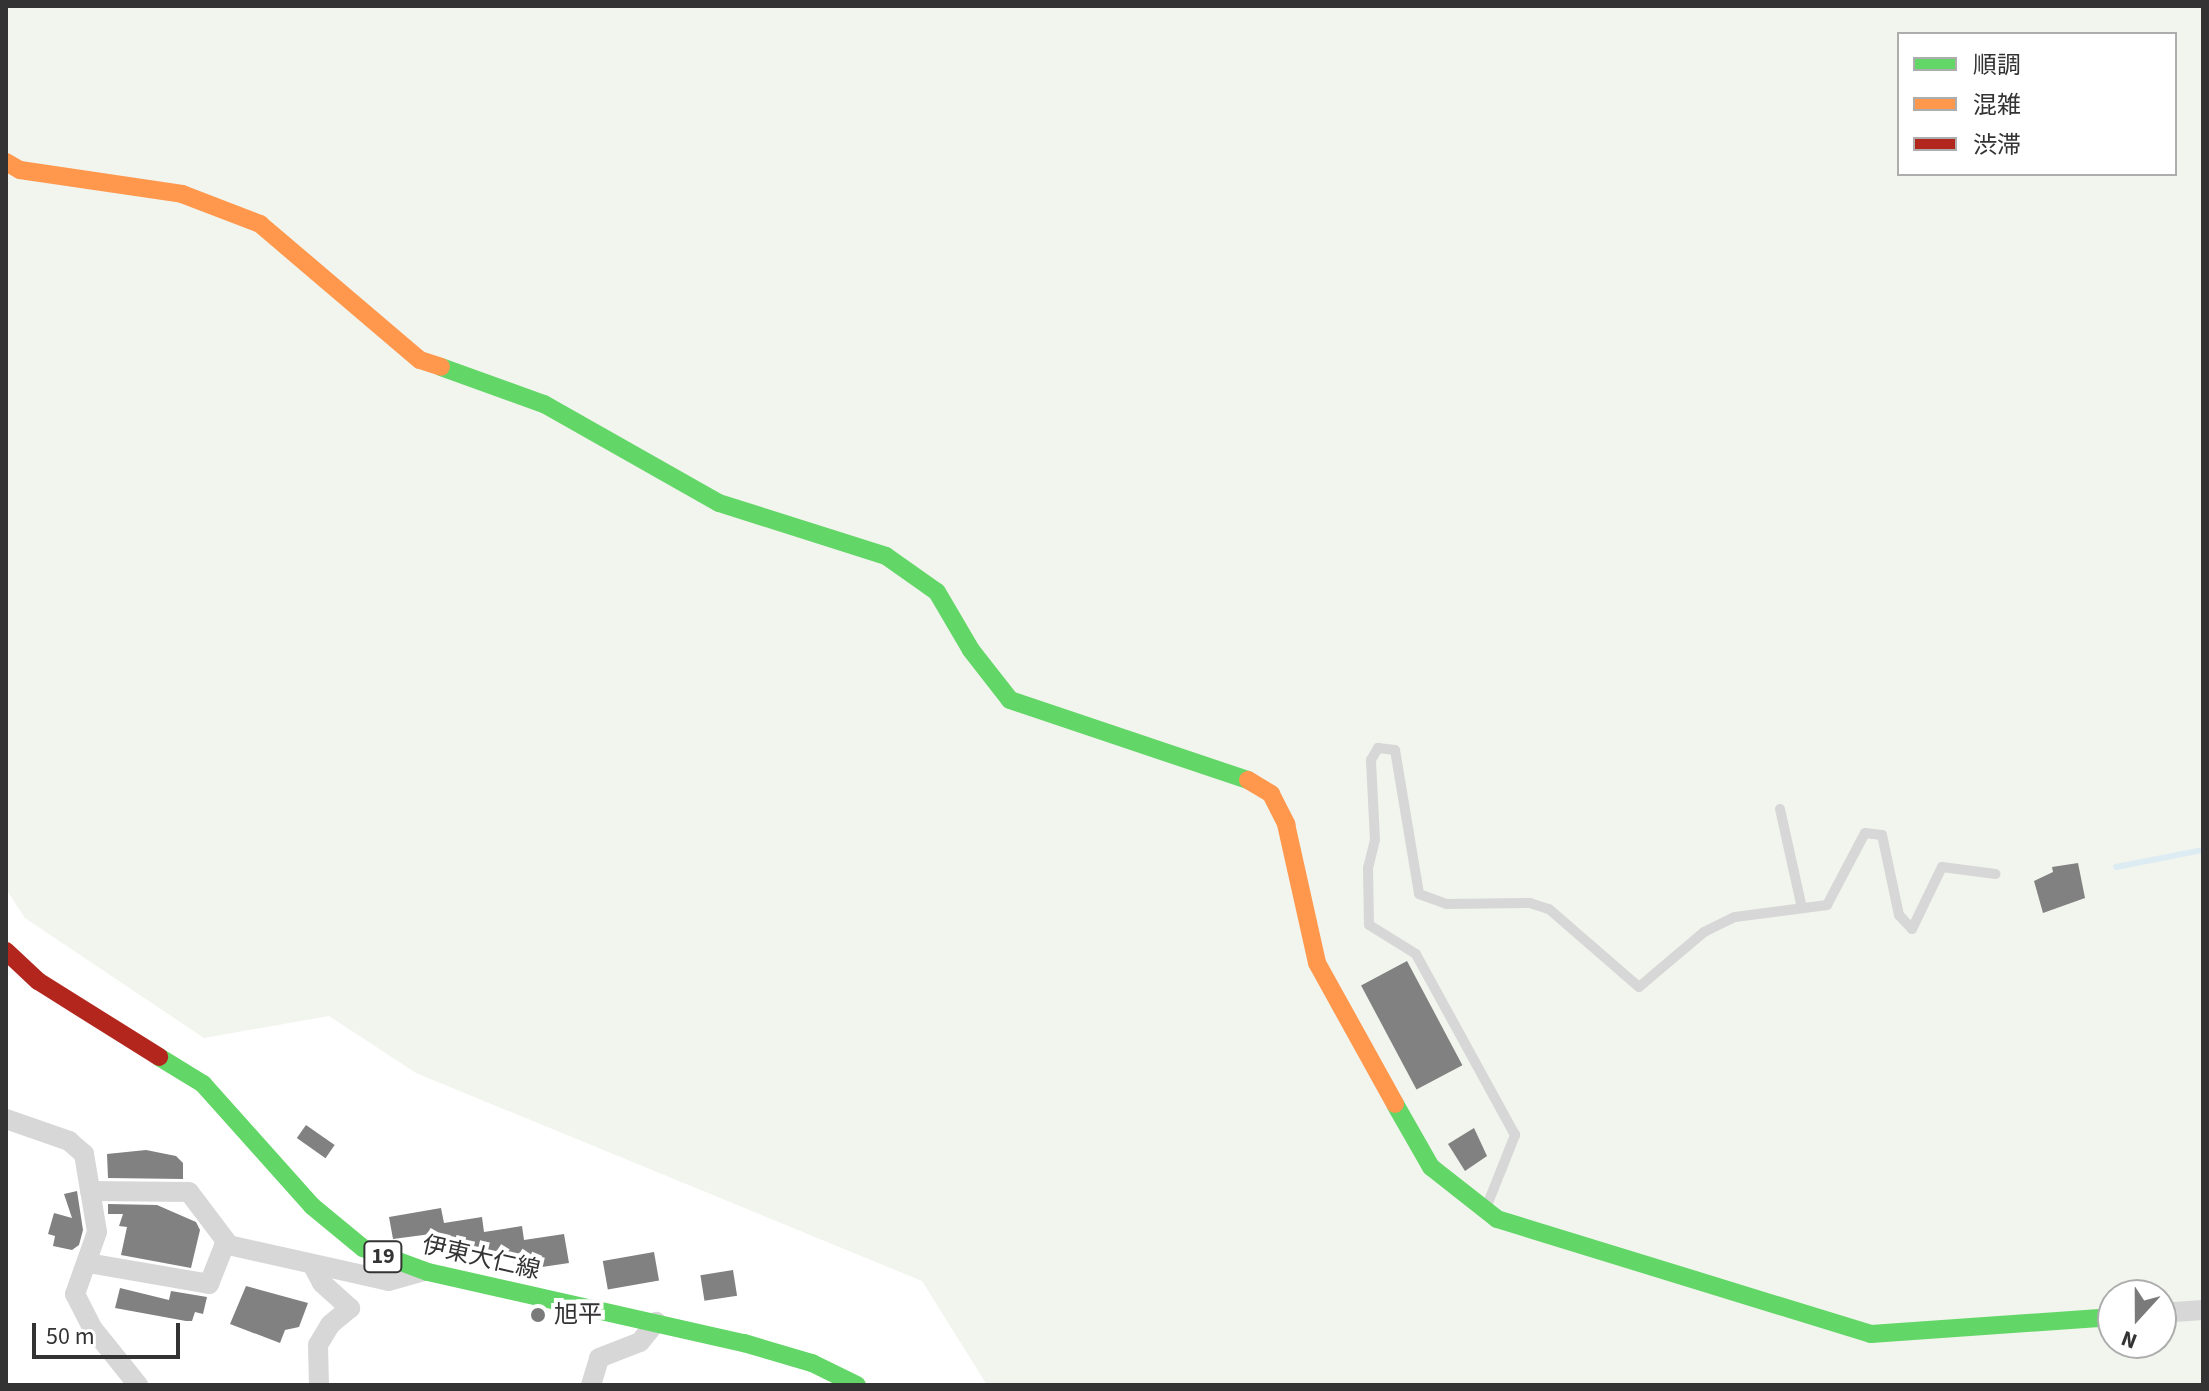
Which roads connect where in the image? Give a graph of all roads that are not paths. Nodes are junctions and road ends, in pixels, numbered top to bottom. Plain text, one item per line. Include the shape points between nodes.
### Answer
1 (6, 162) edge
2 (1780, 809) dead end
3 (1996, 874) dead end
4 (1802, 908) junction
5 (6, 951) edge
6 (6, 1119) edge
7 (90, 1191) junction
8 (1485, 1210) junction
9 (224, 1244) junction
10 (88, 1263) junction
11 (312, 1264) junction
12 (423, 1271) junction
13 (2203, 1310) edge
14 (2177, 1312) edge
15 (2097, 1318) edge
16 (656, 1322) junction
17 (138, 1385) edge
18 (319, 1385) edge
19 (591, 1385) edge
20 (857, 1385) edge

1 - 8 street via 20,170 182,194 260,224 420,360 544,404 719,503 886,556 937,592 971,650 1010,700 1234,771 1271,794 1286,824 1317,963 1431,1167
2 - 4 lane
3 - 4 lane via 1942,867 1912,929 1899,915 1882,835 1865,833 1827,905
4 - 8 lane via 1735,917 1704,932 1639,987 1549,909 1530,903 1446,904 1419,894 1395,750 1378,748 1371,760 1375,840 1368,868 1369,925 1416,954 1515,1135
5 - 12 street, 伊東大仁線 / 19 via 38,981 203,1084 340,1232 377,1255
6 - 7 street via 78,1148 87,1161
7 - 9 street via 189,1192 226,1237
7 - 10 street via 97,1232
8 - 15 street via 1497,1219 1871,1334
9 - 10 street via 209,1284
9 - 11 street
10 - 17 street via 75,1294 93,1329
11 - 12 street via 389,1281
11 - 18 street via 322,1283 350,1308 330,1325 318,1345
12 - 16 street, 伊東大仁線 / 19
13 - 14 street
16 - 19 street via 640,1342 599,1358
16 - 20 street, 伊東大仁線 / 19 via 812,1363

